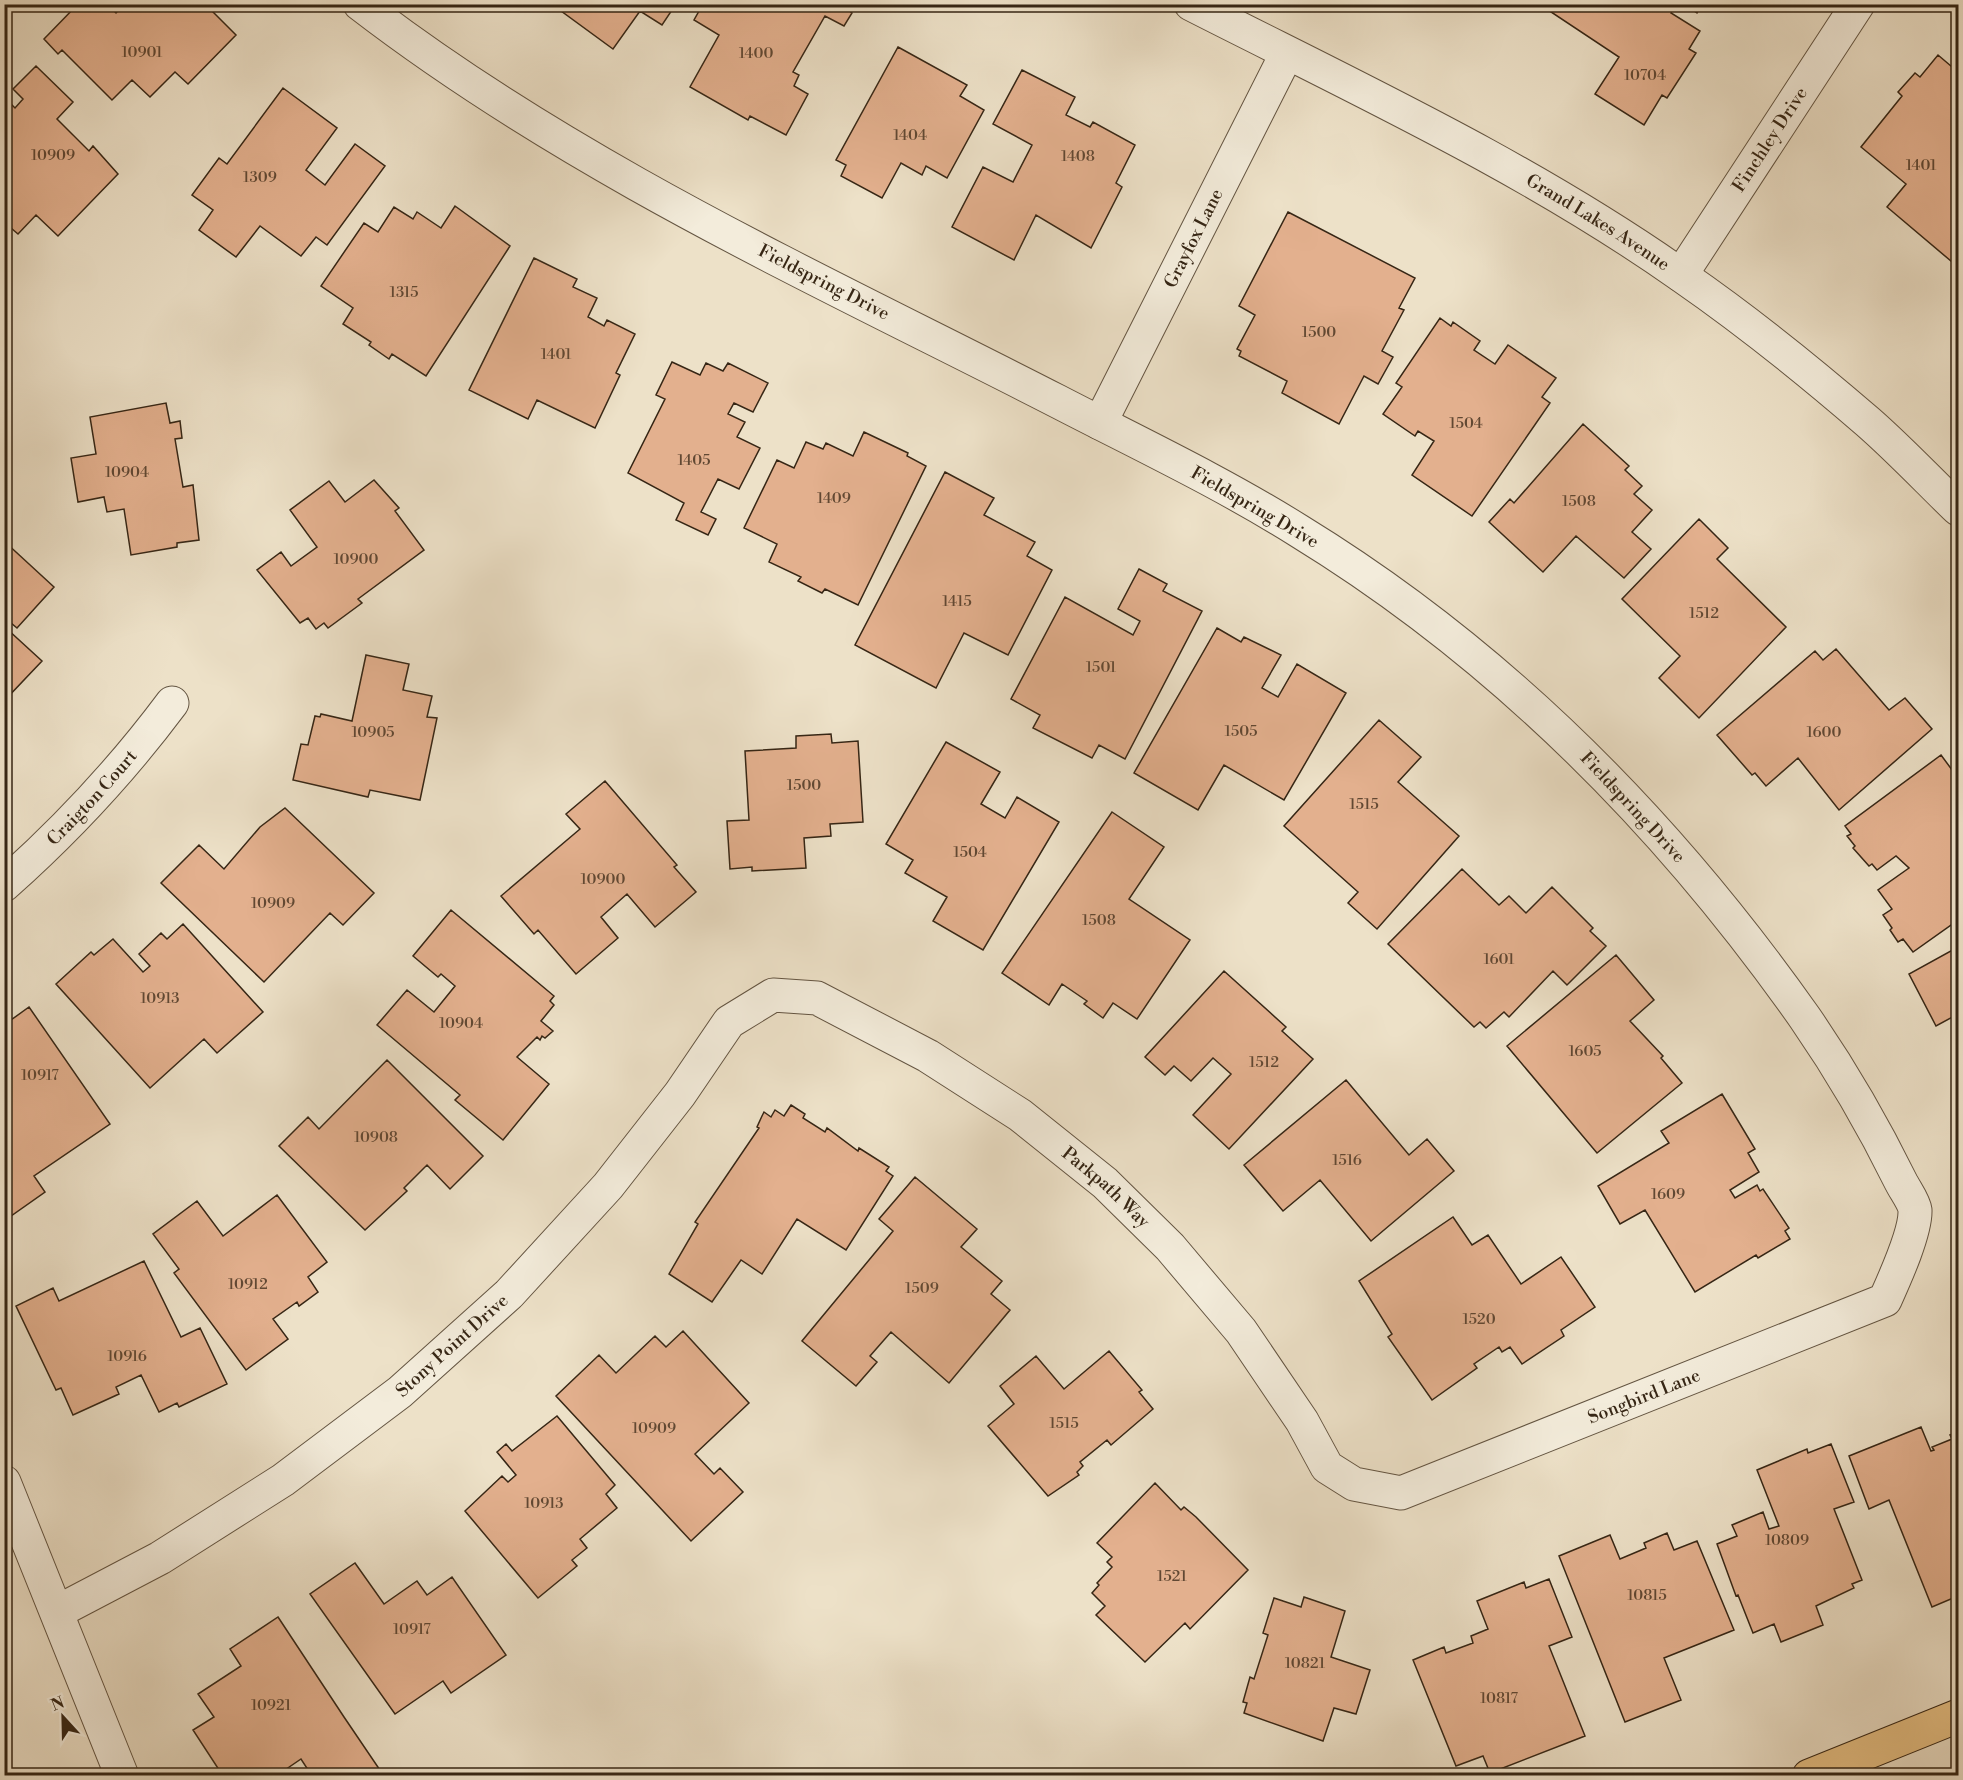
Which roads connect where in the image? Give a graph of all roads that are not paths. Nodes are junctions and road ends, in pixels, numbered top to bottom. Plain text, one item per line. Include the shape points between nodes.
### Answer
1 (360, 4) edge
2 (1191, 4) edge
3 (1858, 4) edge
4 (1287, 53) junction
5 (1681, 275) junction
6 (1100, 423) junction
7 (1959, 509) edge
8 (172, 703) dead end
9 (4, 885) edge
10 (773, 995) joint
11 (1905, 1256) joint
12 (4, 1482) edge
13 (1354, 1484) joint
14 (57, 1612) junction
15 (1959, 1716) edge
16 (122, 1776) edge
17 (1809, 1776) edge

1 - 6 street, Fieldspring Drive via 508,108 657,196
2 - 4 street, Grand Lakes Avenue
3 - 5 street, Finchley Drive
4 - 5 street, Grand Lakes Avenue via 1548,191
4 - 6 street, Grayfox Lane
5 - 7 street, Grand Lakes Avenue via 1869,423
6 - 11 street, Fieldspring Drive via 1199,472 1300,531 1398,597 1514,689 1599,769 1680,855 1746,936 1821,1042 1882,1143 1915,1209
8 - 9 street, Craigton Court via 132,756 62,834
10 - 13 street, Parkpath Way via 817,998 928,1056 1020,1115 1105,1183 1170,1247 1234,1322 1302,1421 1327,1467
10 - 14 street, Stony Point Drive via 729,1022 680,1094 608,1186 509,1294 400,1392 283,1480 160,1558
11 - 13 street, Songbird Lane via 1885,1300 1401,1493
12 - 14 street
14 - 16 street
15 - 17 main road

